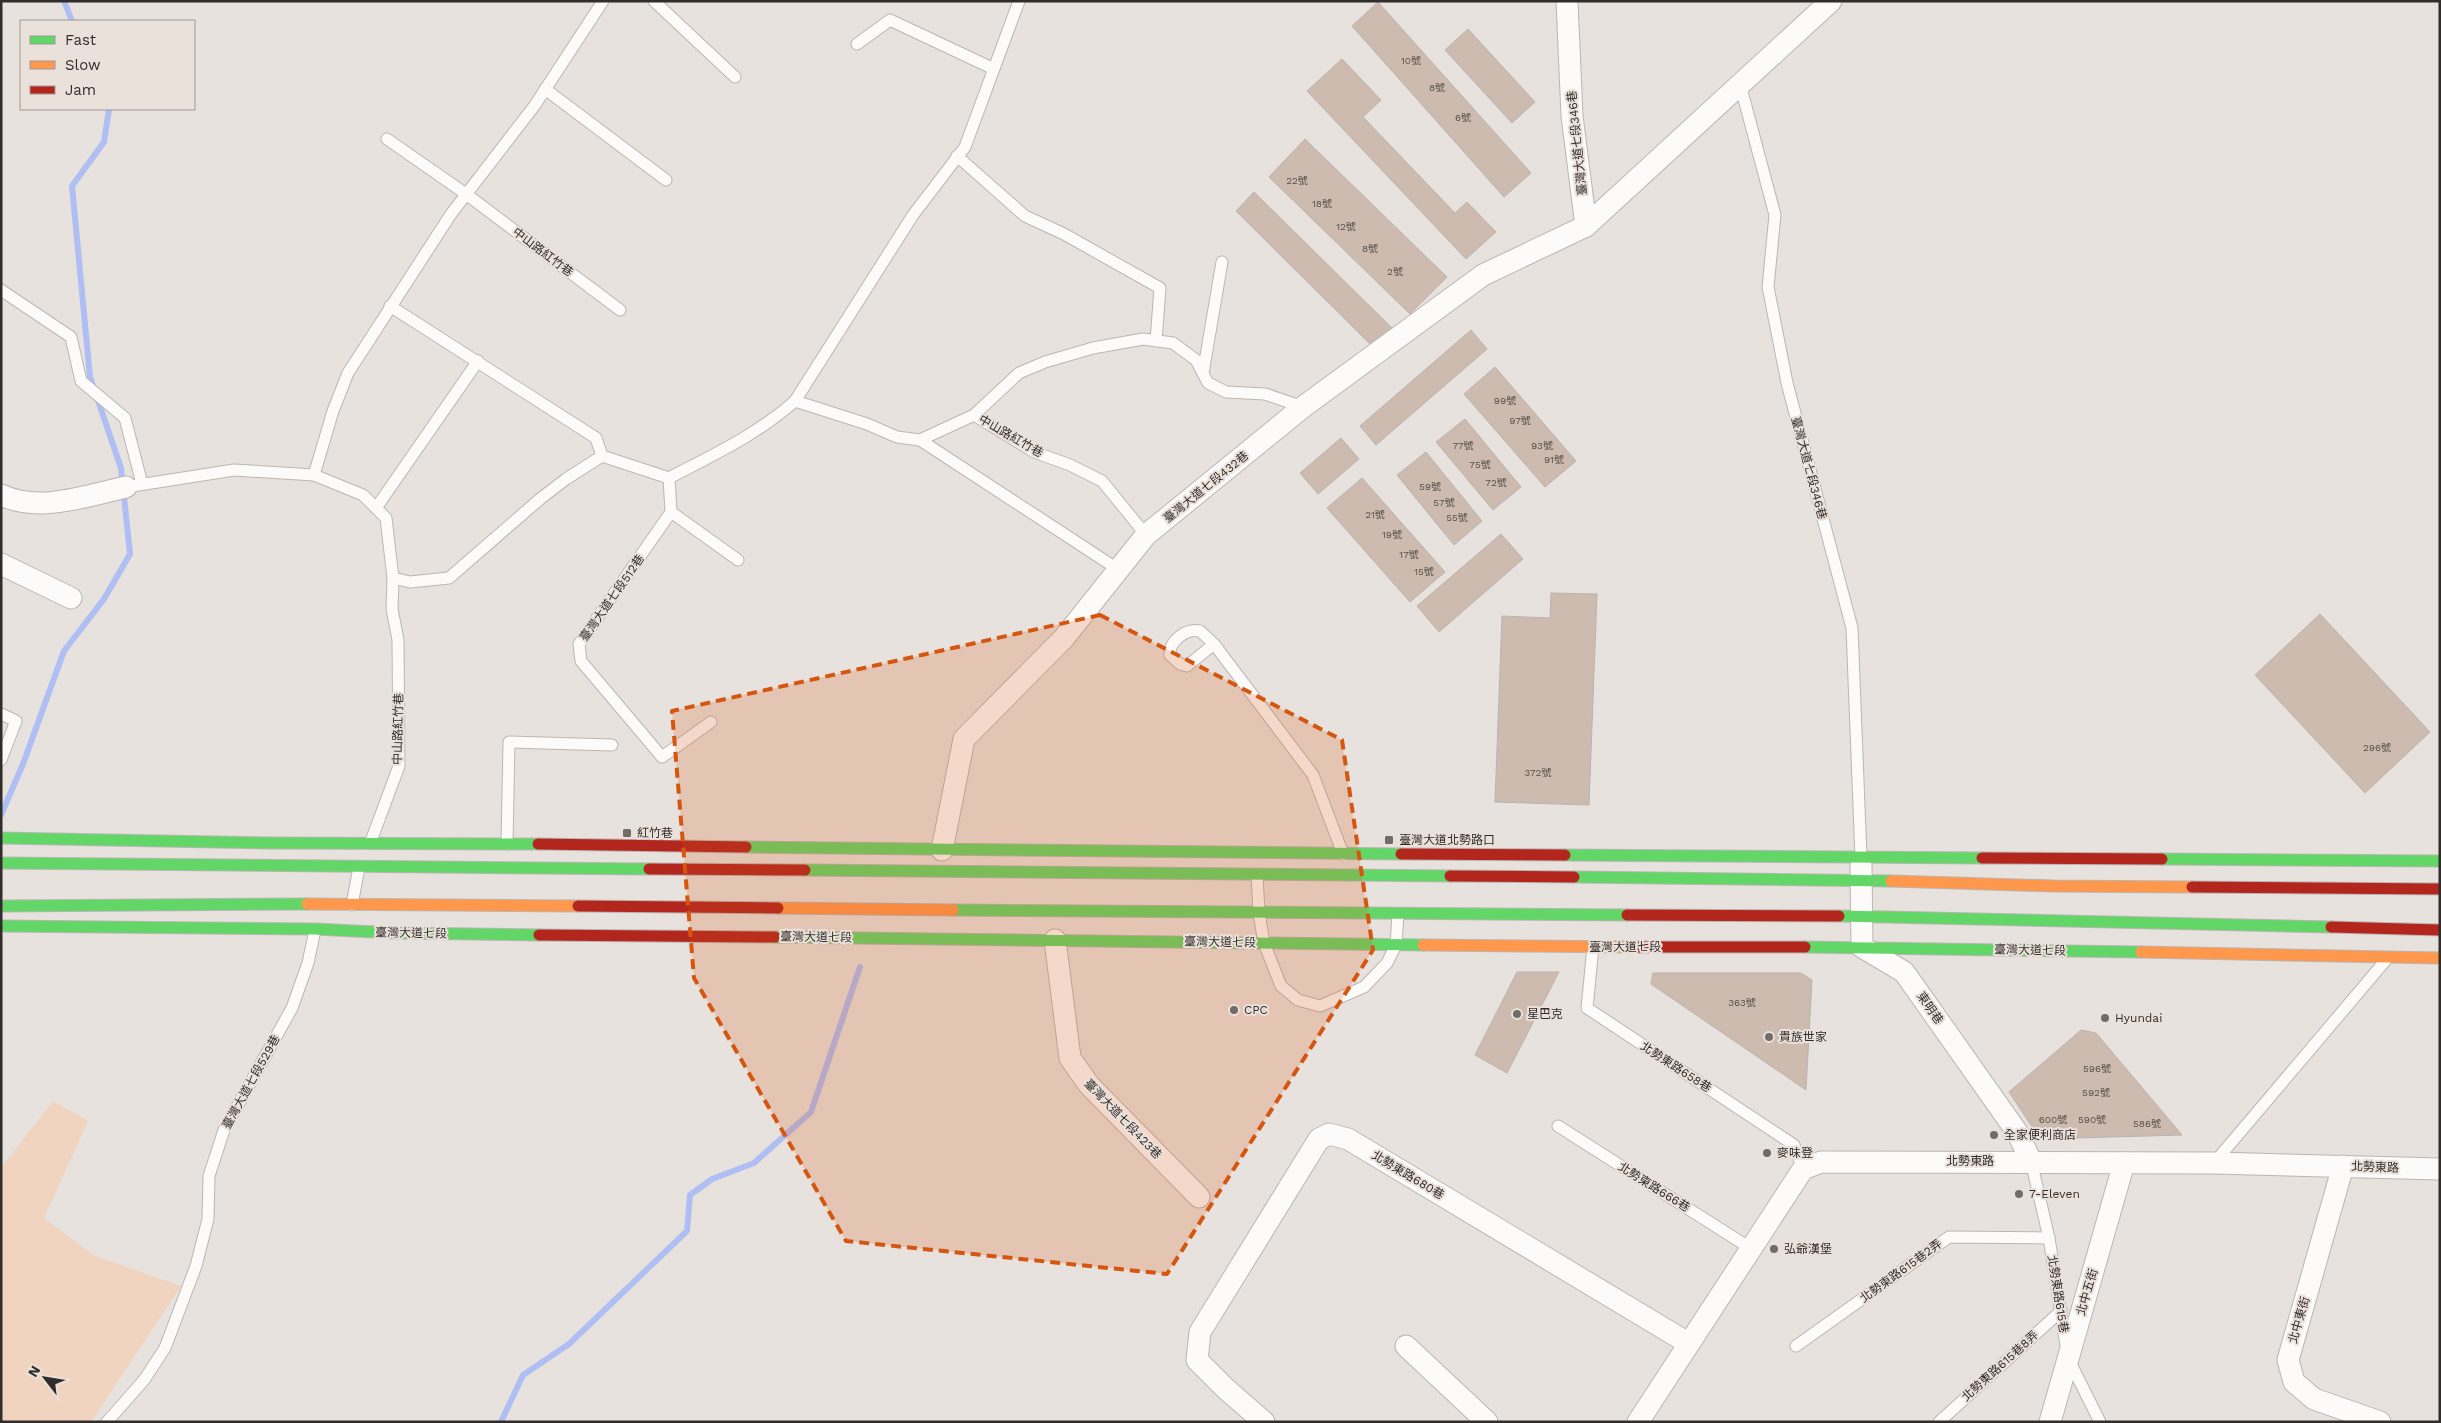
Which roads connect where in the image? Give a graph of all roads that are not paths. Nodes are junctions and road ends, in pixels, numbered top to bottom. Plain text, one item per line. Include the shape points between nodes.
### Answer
1 (603, 1) edge
2 (654, 1) edge
3 (1019, 1) edge
4 (1567, 1) edge
5 (1831, 1) edge
6 (857, 44) dead end
7 (994, 69) junction
8 (735, 77) dead end
9 (1740, 84) junction
10 (545, 89) junction
11 (388, 139) dead end
12 (957, 156) junction
13 (666, 180) dead end
14 (466, 194) junction
15 (1586, 226) junction
16 (1222, 262) dead end
17 (1, 290) edge
18 (390, 306) junction
19 (620, 310) dead end
20 (1156, 341) junction
21 (478, 361) junction
22 (1203, 373) junction
23 (795, 401) junction
24 (1303, 408) junction
25 (974, 415) junction
26 (920, 440) junction
27 (602, 456) junction
28 (314, 475) junction
29 (669, 478) junction
30 (134, 486) junction
31 (1, 496) edge
32 (376, 508) junction
33 (671, 512) junction
34 (1146, 536) junction
35 (738, 560) dead end
36 (1, 564) edge
37 (1119, 570) junction
38 (393, 578) junction
39 (71, 598) dead end
40 (1214, 644) dead end
41 (1, 714) edge
42 (711, 722) dead end
43 (612, 746) dead end
44 (1, 760) edge
45 (1, 838) edge
46 (370, 842) junction
47 (507, 844) junction
48 (942, 850) junction
49 (1256, 853) junction
50 (1343, 854) junction
51 (1861, 857) junction
52 (2440, 861) edge
53 (1, 863) edge
54 (359, 867) junction
55 (1257, 874) junction
56 (1861, 880) junction
57 (2440, 889) edge
58 (1, 906) edge
59 (1259, 914) junction
60 (1398, 914) junction
61 (1862, 916) junction
62 (349, 918) junction
63 (1, 926) edge
64 (315, 929) junction
65 (2440, 930) edge
66 (1055, 940) junction
67 (1264, 942) junction
68 (1396, 945) junction
69 (1862, 947) junction
70 (1593, 948) junction
71 (2388, 958) junction
72 (2440, 958) edge
73 (1558, 1126) dead end
74 (2031, 1161) junction
75 (2124, 1163) junction
76 (2214, 1163) junction
77 (2343, 1166) junction
78 (1803, 1168) junction
79 (2440, 1169) edge
80 (1199, 1197) dead end
81 (2050, 1238) junction
82 (1750, 1248) junction
83 (2061, 1311) junction
84 (1688, 1343) junction
85 (1406, 1346) dead end
86 (1796, 1346) dead end
87 (2068, 1358) junction
88 (1642, 1420) edge
89 (107, 1422) edge
90 (1264, 1422) edge
91 (1487, 1422) edge
92 (1939, 1422) edge
93 (2050, 1422) edge
94 (2100, 1422) edge
95 (2380, 1422) edge

1 - 10 lane
2 - 8 lane
3 - 7 lane
4 - 15 street, 臺灣大道七段346巷 via 1572,116
5 - 9 street
6 - 7 lane via 890,20
7 - 12 lane via 965,148
9 - 15 street
9 - 51 lane, 臺灣大道七段346巷 via 1775,215 1768,287 1787,383 1852,628
10 - 13 lane
10 - 14 lane
11 - 14 lane, 中山路紅竹巷
12 - 20 lane via 1025,216 1160,288
12 - 23 lane via 913,215
14 - 18 lane
14 - 19 lane, 中山路紅竹巷
15 - 24 street, 臺灣大道七段432巷 via 1483,275
16 - 22 lane
17 - 30 lane via 70,337 80,380 125,418
18 - 21 lane
18 - 28 lane via 348,373
20 - 22 lane via 1174,343 1196,360
20 - 25 lane via 1135,340 1045,362 1019,373
21 - 27 lane via 596,438
21 - 32 lane
22 - 24 lane via 1208,383 1226,392 1265,394
23 - 26 lane via 897,437
23 - 29 lane via 752,434
24 - 34 street, 臺灣大道七段432巷
25 - 26 lane, 中山路紅竹巷
25 - 34 lane, 中山路紅竹巷 via 1034,452 1102,481
26 - 37 lane
27 - 29 lane
27 - 38 lane via 540,499 449,578 410,582
28 - 30 lane, 中山路紅竹巷 via 234,470
28 - 32 lane, 中山路紅竹巷 via 363,495
29 - 33 lane
30 - 31 street via 52,502 17,503
32 - 38 lane, 中山路紅竹巷 via 386,518
33 - 35 lane
33 - 42 lane, 臺灣大道七段512巷 via 579,644 581,660 662,757
34 - 37 street, 臺灣大道七段432巷
36 - 39 street
37 - 48 street, 臺灣大道七段432巷 via 1064,638 964,739
38 - 46 lane, 中山路紅竹巷 via 392,609 398,640 399,766
40 - 50 lane via 1313,775
41 - 44 lane via 16,721
43 - 47 lane via 509,742
45 - 46 main road
46 - 47 main road
46 - 54 lane, 中山路紅竹巷
47 - 48 main road
48 - 49 main road
49 - 50 main road
49 - 55 lane
50 - 51 main road
51 - 52 main road
51 - 56 street
53 - 54 main road
54 - 55 main road
54 - 62 lane, 中山路紅竹巷
55 - 56 main road
55 - 59 lane
56 - 57 main road via 2053,886
56 - 61 street
58 - 62 main road, 臺灣大道七段
59 - 60 main road, 臺灣大道七段
59 - 62 main road, 臺灣大道七段
59 - 67 lane
60 - 61 main road, 臺灣大道七段
60 - 68 lane
61 - 65 main road, 臺灣大道七段
61 - 69 street
62 - 64 main road, 臺灣大道七段
62 - 66 main road, 臺灣大道七段
63 - 64 main road, 臺灣大道七段
64 - 89 lane, 臺灣大道七段529巷 via 308,963 292,1008 224,1130 208,1176 208,1219 196,1266 165,1348 144,1380
66 - 67 main road, 臺灣大道七段
66 - 80 street, 臺灣大道七段423巷 via 1070,1058 1089,1085
67 - 68 main road, 臺灣大道七段
67 - 68 lane via 1281,986 1298,1000 1320,1006 1364,987 1387,963
68 - 70 main road, 臺灣大道七段
69 - 70 main road, 臺灣大道七段
69 - 71 main road, 臺灣大道七段
69 - 74 street, 東明巷 via 1904,972 2017,1132
70 - 78 lane, 北勢東路658巷 via 1587,1008 1794,1145
71 - 72 main road, 臺灣大道七段
71 - 76 lane
73 - 82 lane, 北勢東路666巷
74 - 75 street, 北勢東路
74 - 78 street, 北勢東路 via 1821,1162
74 - 81 lane, 北勢東路615巷
75 - 76 street, 北勢東路
75 - 87 street, 北中五街
76 - 77 street, 北勢東路
77 - 79 street, 北勢東路
77 - 95 street, 北中東街 via 2288,1360 2294,1382 2314,1399
78 - 82 street
81 - 83 lane, 北勢東路615巷
81 - 86 lane, 北勢東路615巷2弄 via 1949,1237
82 - 84 street
83 - 87 lane, 北勢東路615巷
83 - 92 lane, 北勢東路615巷8弄
84 - 88 street
84 - 90 street, 北勢東路680巷 via 1348,1139 1329,1134 1320,1139 1200,1332 1197,1360
85 - 91 street
87 - 93 street, 北中五街
87 - 94 lane, 北勢東路615巷

